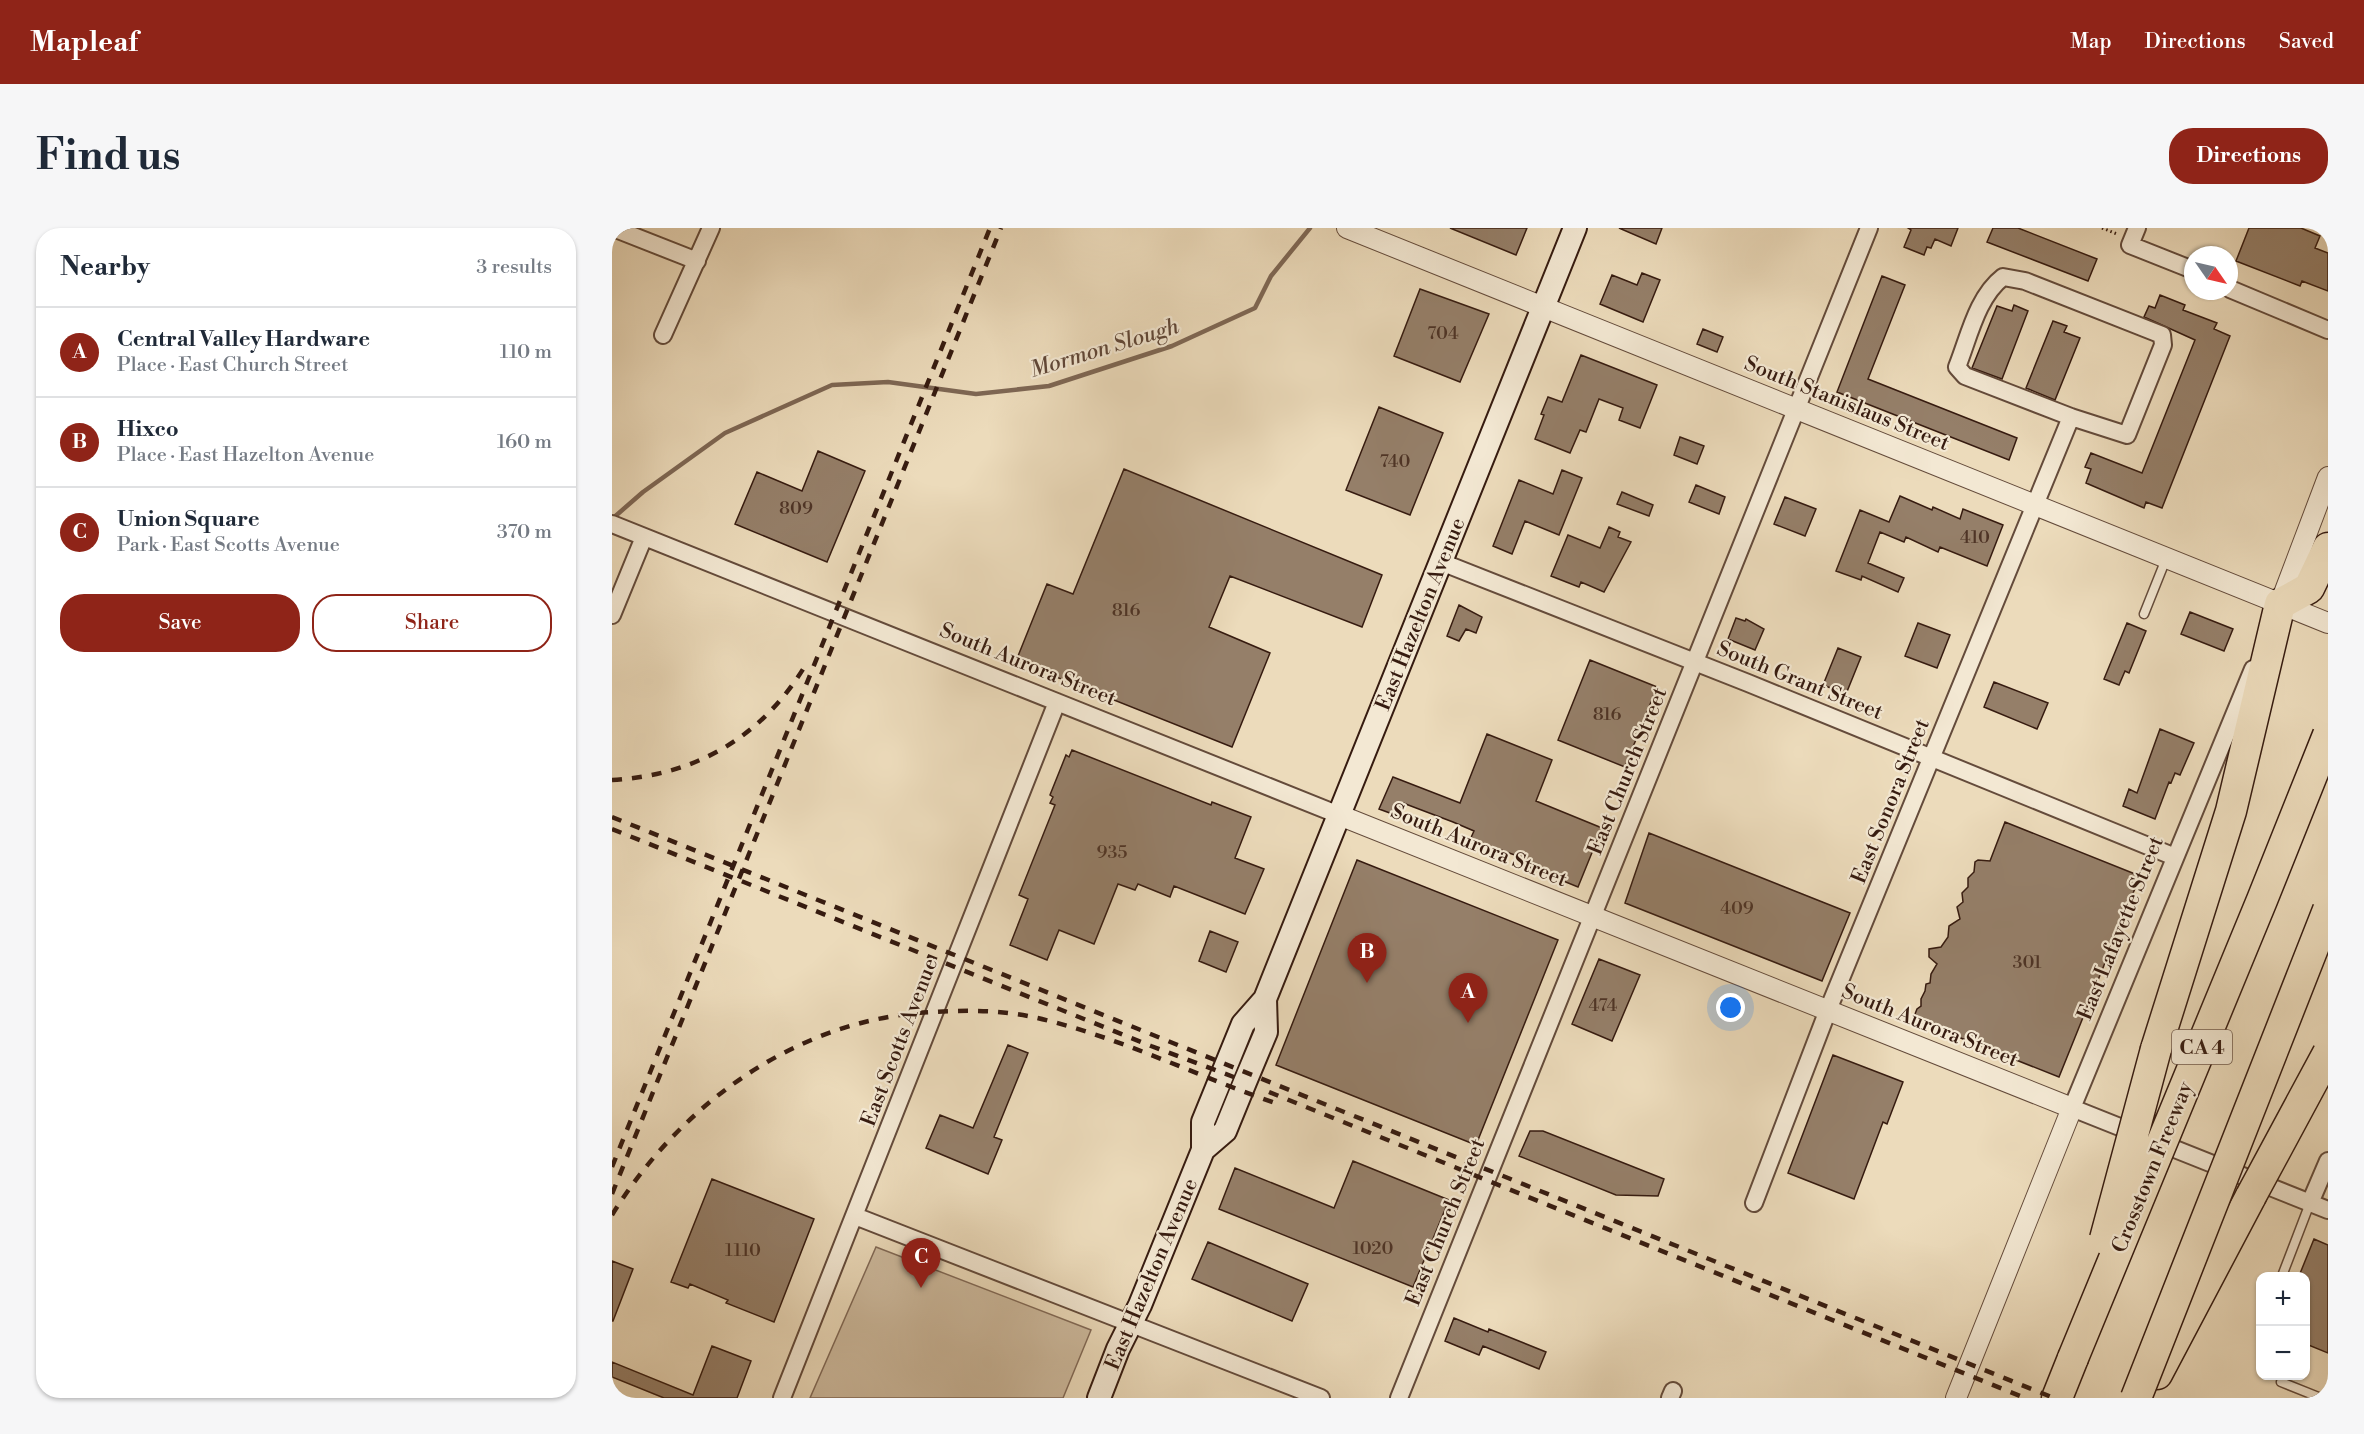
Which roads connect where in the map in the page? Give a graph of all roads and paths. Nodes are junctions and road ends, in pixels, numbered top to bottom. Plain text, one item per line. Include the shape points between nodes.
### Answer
1 (613, 228) edge
2 (711, 228) edge
3 (1347, 228) edge
4 (1575, 228) edge
5 (1869, 228) edge
6 (2102, 228) edge
7 (2137, 228) edge
8 (2124, 240) junction
9 (697, 261) junction
10 (2184, 266) edge
11 (2238, 292) edge
12 (1544, 306) junction
13 (2328, 330) edge
14 (663, 335) dead end
15 (1796, 407) junction
16 (2071, 417) junction
17 (2328, 477) edge
18 (2035, 505) junction
19 (612, 524) edge
20 (644, 537) junction
21 (2328, 548) edge
22 (2166, 559) junction
23 (1441, 562) junction
24 (2280, 604) junction
25 (2144, 614) dead end
26 (612, 615) edge
27 (2328, 623) edge
28 (1694, 663) junction
29 (1058, 702) junction
30 (2328, 735) edge
31 (1932, 757) junction
32 (1339, 815) junction
33 (2175, 857) junction
34 (2328, 910) edge
35 (1593, 916) junction
36 (1827, 1010) junction
37 (2328, 1053) edge
38 (2072, 1108) junction
39 (2328, 1161) edge
40 (1754, 1203) dead end
41 (2310, 1203) junction
42 (2328, 1210) edge
43 (855, 1216) junction
44 (2284, 1272) edge
45 (1131, 1325) junction
46 (2073, 1358) junction
47 (2282, 1382) dead end
48 (782, 1398) edge
49 (1099, 1398) edge
50 (1321, 1398) edge
51 (1399, 1398) edge
52 (1956, 1398) edge
53 (2057, 1398) edge
54 (2136, 1398) edge
55 (2144, 1398) edge
56 (2321, 1398) edge

1 - 9 street
2 - 9 street
3 - 12 street, South Stanislaus Street
4 - 12 main road, East Hazelton Avenue
5 - 15 street, East Church Street
6 - 8 path
7 - 8 street
8 - 10 street
9 - 14 street
11 - 13 street
12 - 15 street, South Stanislaus Street
12 - 23 main road, East Hazelton Avenue
15 - 18 street, South Stanislaus Street
15 - 28 street, East Church Street
16 - 16 street via 1965,376 1957,367 1984,299 2003,277 2015,277 2162,335 2163,345 2127,435
16 - 18 street, East Sonora Street
17 - 24 street, East Lafayette Street
18 - 22 street, South Stanislaus Street
18 - 31 street, East Sonora Street
19 - 20 street, South Aurora Street
20 - 26 street
20 - 29 street, South Aurora Street
21 - 24 highway via 2309,588
22 - 24 street, South Stanislaus Street
22 - 25 lane
23 - 28 street, South Grant Street
23 - 32 main road, East Hazelton Avenue
24 - 27 street, South Stanislaus Street
24 - 33 street, East Lafayette Street
24 - 46 highway, bridge via 2231,811 2156,1049
28 - 31 street, South Grant Street
28 - 35 street, East Church Street
29 - 32 street, South Aurora Street
29 - 43 street, East Scotts Avenue
30 - 46 highway, Crosstown Freeway / CA 4, bridge
31 - 33 street, South Grant Street
31 - 36 street, East Sonora Street
32 - 35 street, South Aurora Street
32 - 45 main road, East Hazelton Avenue via 1265,999 1266,1032 1262,1042 1225,1131 1203,1150
33 - 38 street, East Lafayette Street
34 - 54 highway, bridge
35 - 36 street, South Aurora Street
35 - 51 street, East Church Street
36 - 38 street, South Aurora Street
36 - 40 street, East Sonora Street
37 - 55 highway, bridge
38 - 41 street, South Aurora Street
38 - 52 street, East Lafayette Street
39 - 41 street
41 - 42 street, South Aurora Street
41 - 44 lane
43 - 45 street
43 - 48 street, East Scotts Avenue
45 - 49 main road, East Hazelton Avenue
45 - 50 street
46 - 53 highway, Crosstown Freeway / CA 4
47 - 56 lane

